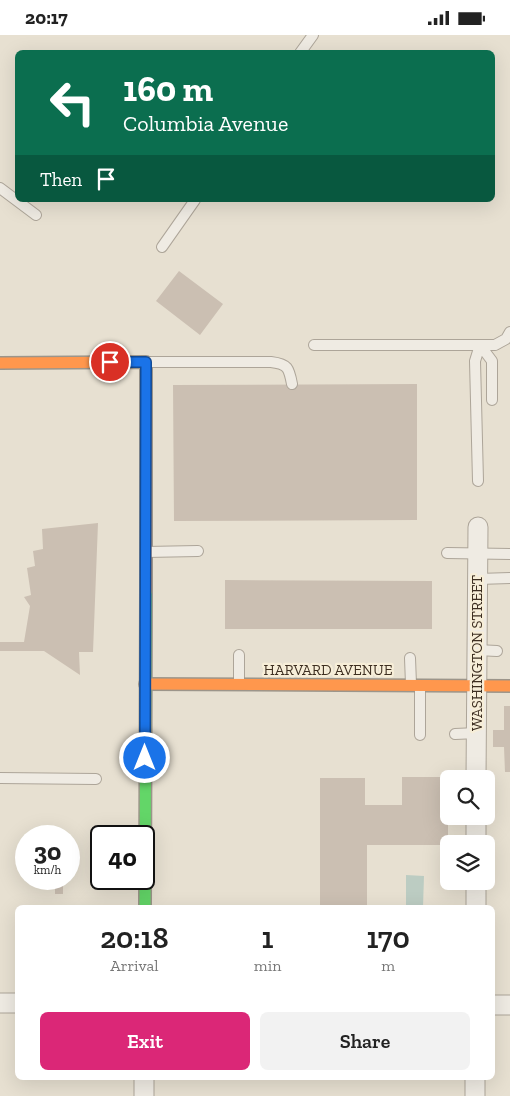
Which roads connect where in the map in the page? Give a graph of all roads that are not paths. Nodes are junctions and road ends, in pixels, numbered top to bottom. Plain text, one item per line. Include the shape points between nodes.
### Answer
1 (313, 35) edge
2 (302, 50) edge
3 (0, 188) edge
4 (15, 199) edge
5 (19, 202) edge
6 (194, 202) edge
7 (36, 215) dead end
8 (162, 247) dead end
9 (510, 332) edge
10 (314, 345) dead end
11 (480, 345) junction
12 (146, 362) junction
13 (0, 363) edge
14 (292, 385) dead end
15 (492, 400) dead end
16 (478, 481) dead end
17 (478, 527) dead end
18 (198, 551) dead end
19 (146, 552) junction
20 (447, 553) dead end
21 (478, 554) junction
22 (510, 554) edge
23 (510, 578) edge
24 (478, 579) junction
25 (477, 650) junction
26 (497, 651) dead end
27 (239, 655) dead end
28 (410, 658) dead end
29 (145, 684) junction
30 (239, 685) junction
31 (416, 685) junction
32 (477, 685) junction
33 (510, 685) edge
34 (477, 733) junction
35 (455, 734) dead end
36 (420, 735) dead end
37 (476, 770) edge
38 (0, 778) edge
39 (96, 779) dead end
40 (476, 890) edge
41 (144, 905) edge
42 (476, 905) edge
43 (0, 1003) edge
44 (15, 1003) edge
45 (495, 1005) edge
46 (510, 1005) edge
47 (144, 1080) edge
48 (475, 1080) edge
49 (144, 1096) edge
50 (475, 1096) edge

1 - 2 lane
3 - 4 lane
5 - 7 lane
6 - 8 lane
9 - 11 lane via 496,345
10 - 11 lane
11 - 15 lane via 492,361
11 - 16 lane via 476,361
12 - 13 street
12 - 14 lane via 280,363 290,372
12 - 19 street
17 - 21 street, WASHINGTON STREET
18 - 19 lane
19 - 29 street
20 - 21 lane
21 - 22 lane
21 - 24 street, WASHINGTON STREET
23 - 24 lane
24 - 25 street, WASHINGTON STREET
25 - 26 lane
25 - 32 street, WASHINGTON STREET
27 - 30 lane
28 - 31 lane
29 - 30 street, HARVARD AVENUE
29 - 41 street
30 - 31 street, HARVARD AVENUE
31 - 32 street, HARVARD AVENUE
31 - 36 lane
32 - 33 street, HARVARD AVENUE
32 - 34 street, WASHINGTON STREET
34 - 35 lane
34 - 37 street, WASHINGTON STREET
38 - 39 lane
40 - 42 street
43 - 44 street
45 - 46 street
47 - 49 street
48 - 50 street

